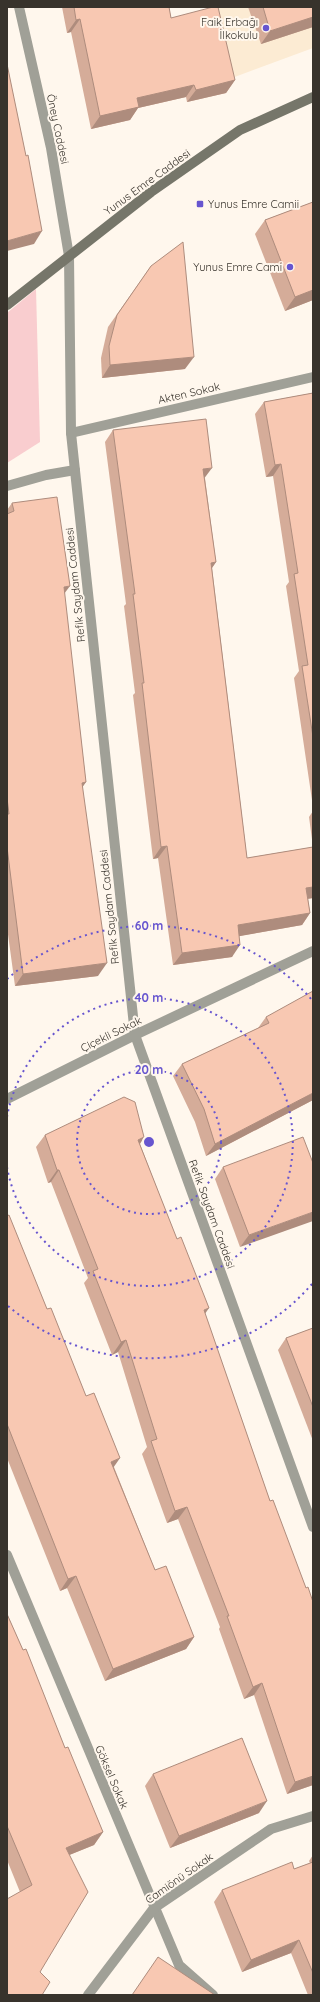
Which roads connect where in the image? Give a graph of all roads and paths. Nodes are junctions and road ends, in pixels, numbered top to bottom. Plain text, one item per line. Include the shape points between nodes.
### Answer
1 (20, 7) edge
2 (313, 97) edge
3 (69, 256) junction
4 (7, 305) edge
5 (313, 377) edge
6 (71, 433) junction
7 (75, 470) junction
8 (7, 486) edge
9 (313, 951) edge
10 (135, 1035) junction
11 (7, 1099) edge
12 (313, 1527) edge
13 (7, 1555) edge
14 (313, 1816) edge
15 (154, 1908) junction
16 (88, 1995) edge
17 (213, 1995) edge

1 - 3 street, Öney Caddesi via 51,148
2 - 3 main road, Yunus Emre Caddesi via 240,130 151,192
3 - 4 main road, Yunus Emre Caddesi
3 - 6 street, Refik Saydam Caddesi
5 - 6 street, Akten Sokak
6 - 7 street, Refik Saydam Caddesi
7 - 8 street
7 - 10 street, Refik Saydam Caddesi
9 - 10 street, Çiçekli Sokak
10 - 11 street, Çiçekli Sokak
10 - 12 street, Refik Saydam Caddesi
13 - 15 street, Göksel Sokak
14 - 15 street, Camiönü Sokak via 272,1829
15 - 16 street, Camiönü Sokak
15 - 17 street, Göksel Sokak via 178,1965

